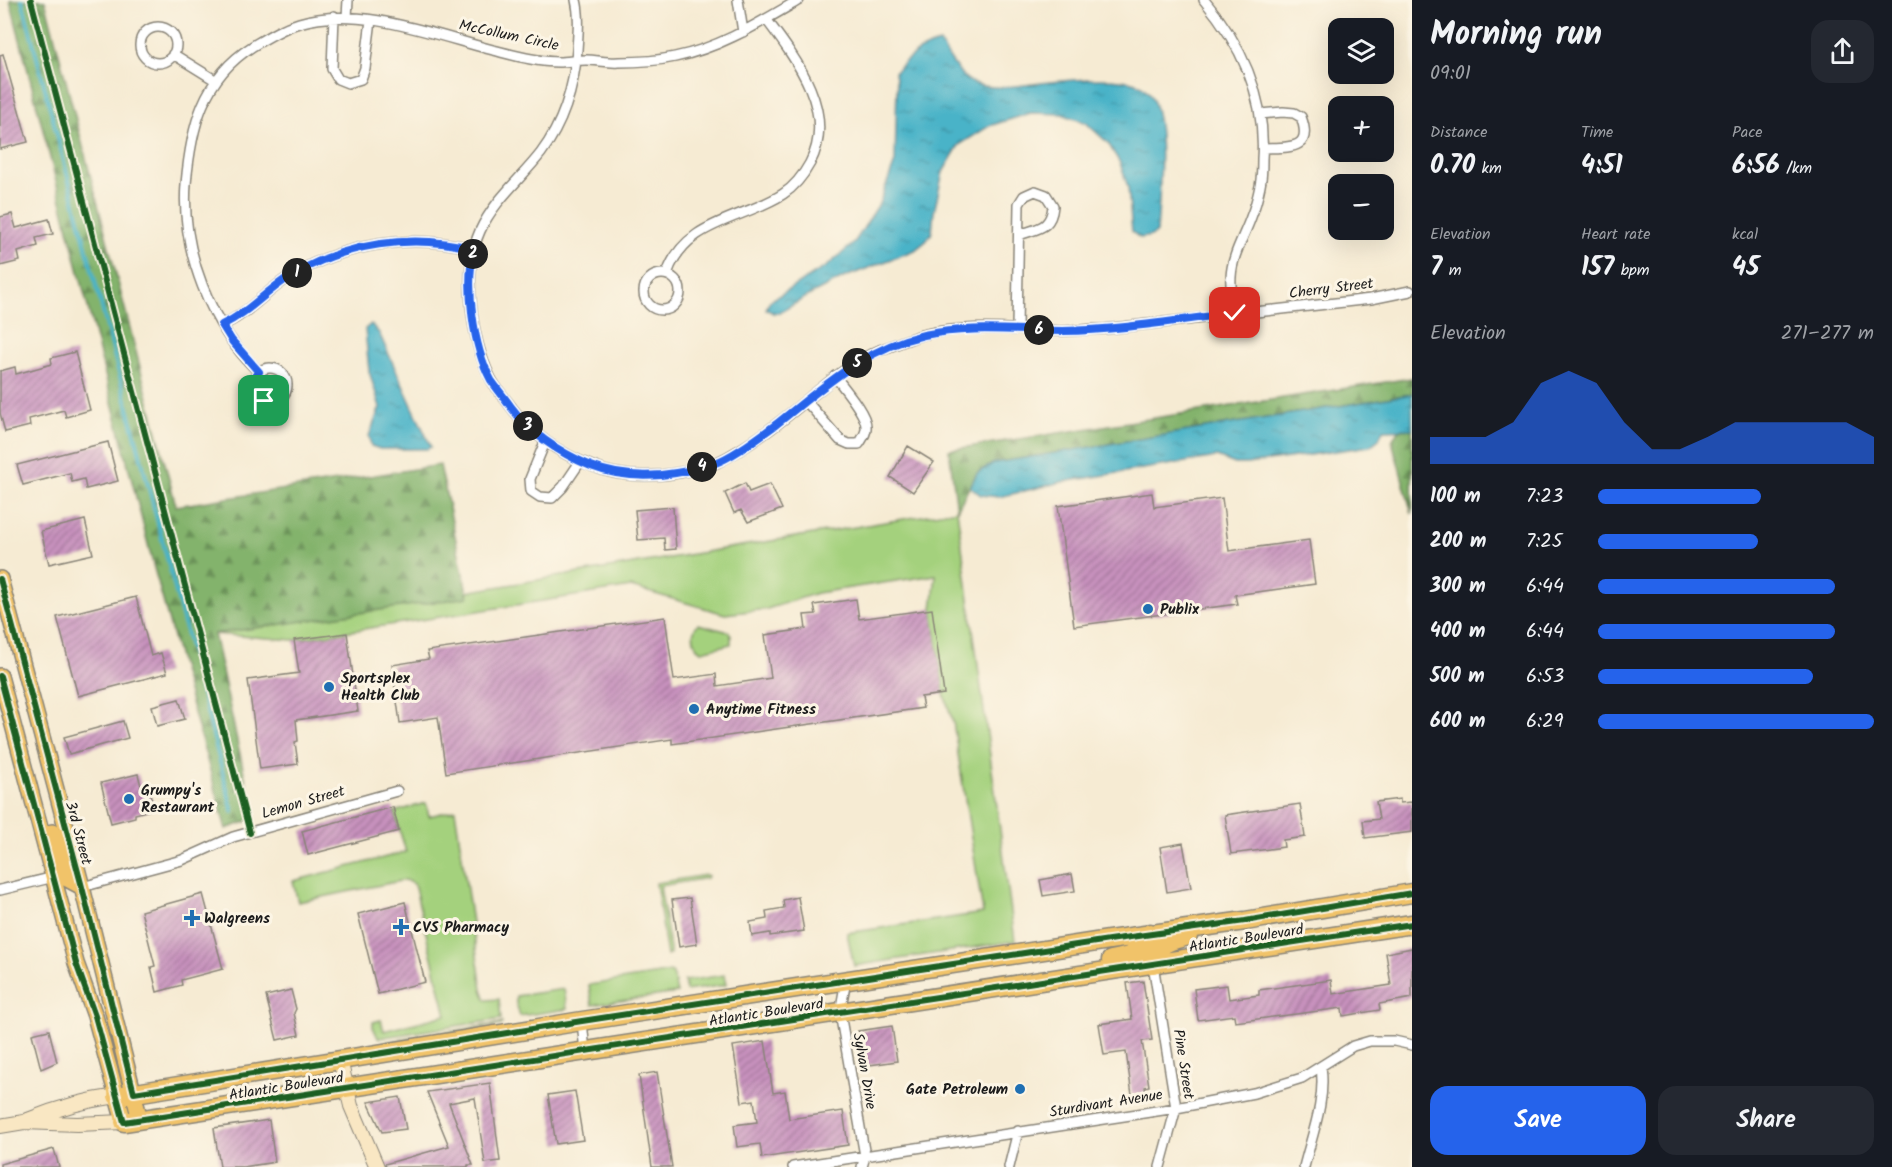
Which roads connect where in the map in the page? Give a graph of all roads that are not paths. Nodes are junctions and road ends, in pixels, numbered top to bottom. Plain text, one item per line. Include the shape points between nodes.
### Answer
1 (348, 0) edge
2 (576, 0) edge
3 (738, 0) edge
4 (799, 0) edge
5 (1204, 0) edge
6 (784, 4) edge
7 (334, 16) junction
8 (347, 17) junction
9 (766, 19) junction
10 (371, 20) junction
11 (743, 32) junction
12 (173, 54) dead end
13 (576, 61) junction
14 (215, 80) junction
15 (1260, 114) junction
16 (1263, 148) junction
17 (1019, 236) junction
18 (474, 249) junction
19 (667, 274) junction
20 (1410, 291) dead end
21 (1235, 313) junction
22 (222, 325) junction
23 (1017, 329) junction
24 (259, 372) dead end
25 (835, 376) junction
26 (806, 401) junction
27 (545, 442) junction
28 (580, 462) junction
29 (0, 579) edge
30 (0, 676) edge
31 (31, 697) junction
32 (4, 705) edge
33 (397, 791) dead end
34 (36, 809) junction
35 (54, 877) junction
36 (82, 887) junction
37 (0, 890) edge
38 (1412, 893) edge
39 (1245, 921) junction
40 (1412, 924) edge
41 (1150, 933) junction
42 (1153, 964) junction
43 (1062, 978) junction
44 (846, 980) junction
45 (840, 1012) junction
46 (582, 1021) junction
47 (1412, 1046) edge
48 (585, 1052) junction
49 (340, 1060) junction
50 (1321, 1067) junction
51 (346, 1089) junction
52 (126, 1094) junction
53 (1176, 1108) junction
54 (132, 1121) junction
55 (24, 1122) junction
56 (0, 1126) edge
57 (1018, 1131) junction
58 (865, 1156) junction
59 (377, 1167) edge
60 (793, 1167) edge
61 (862, 1167) edge
62 (1009, 1167) edge
63 (1160, 1167) edge
64 (1304, 1167) edge

1 - 8 street
2 - 13 street, Cherry Street
3 - 11 street
4 - 6 street, McCollum Circle
5 - 15 street via 1240,52
6 - 9 street, McCollum Circle
7 - 8 street, McCollum Circle
7 - 10 street via 332,69 338,79 348,83 361,79
7 - 14 street, McCollum Circle via 276,32 245,51
8 - 10 street, McCollum Circle
9 - 11 street, McCollum Circle
9 - 19 street via 791,52 814,96 820,130 815,153 785,194 713,224 690,240 671,262
10 - 13 street, McCollum Circle via 506,53 547,61
11 - 13 street, McCollum Circle via 677,57 617,63
12 - 14 street
13 - 18 street, Cherry Street via 565,111 541,152 498,202
14 - 22 street, McCollum Circle via 196,123 186,189 193,255 207,297
15 - 16 street
15 - 16 street via 1294,113 1302,117 1305,126 1305,137 1300,143
16 - 21 street via 1261,184 1230,277
17 - 17 street via 1045,226 1052,218 1053,206 1046,195 1035,191 1024,196 1019,204
17 - 23 street
18 - 22 street via 409,241 373,244 338,254 288,278
18 - 27 street, Cherry Street via 471,303 480,352 491,380 522,421
19 - 19 street via 653,276 644,288 646,302 658,310 672,308 680,297 678,283
20 - 21 street, Cherry Street via 1371,299
21 - 23 street, Cherry Street via 1105,328
22 - 24 street, McCollum Circle
23 - 25 street, Cherry Street via 970,328 922,335 878,351
25 - 26 street, Cherry Street
25 - 26 street via 867,425 859,444 840,440
26 - 28 street, Cherry Street via 756,440 715,464 639,477 606,472
27 - 28 street, Cherry Street
27 - 28 street via 530,479 531,491 540,497 552,498
29 - 31 main road, 3rd Street
30 - 32 main road, 3rd Street
31 - 32 main road
31 - 36 main road, 3rd Street
32 - 34 main road, 3rd Street
33 - 36 street, Lemon Street via 233,837 182,860
34 - 35 main road, 3rd Street
34 - 36 main road via 46,811 67,879
35 - 37 street
35 - 52 main road, 3rd Street via 76,963
36 - 52 main road, 3rd Street
38 - 39 highway, Atlantic Boulevard
39 - 41 highway, Atlantic Boulevard
39 - 42 highway via 1171,941 1161,946
40 - 42 highway, Atlantic Boulevard
41 - 43 highway via 1143,948 1132,956 1067,969
41 - 44 highway, Atlantic Boulevard
42 - 43 highway, Atlantic Boulevard
42 - 53 street, Pine Street
43 - 45 highway, Atlantic Boulevard
44 - 45 street, Sylvan Drive
44 - 46 highway, Atlantic Boulevard
45 - 48 highway, Atlantic Boulevard
45 - 58 street, Sylvan Drive
46 - 48 street
46 - 49 highway, Atlantic Boulevard
47 - 50 street, Sturdivant Avenue via 1370,1041 1353,1046
48 - 51 highway, Atlantic Boulevard
49 - 51 street
49 - 52 highway, Atlantic Boulevard
50 - 53 street, Sturdivant Avenue via 1302,1078 1254,1093
50 - 64 street via 1321,1096
51 - 54 highway, Atlantic Boulevard
51 - 59 street
52 - 54 main road, 3rd Street
52 - 55 street, Atlantic Boulevard via 61,1108
53 - 57 street, Sturdivant Avenue
53 - 63 street, Pine Street
54 - 55 street, Atlantic Boulevard
55 - 56 street, Atlantic Boulevard
57 - 58 street, Sturdivant Avenue
57 - 62 street
58 - 60 street, Sturdivant Avenue
58 - 61 street, Sylvan Drive

